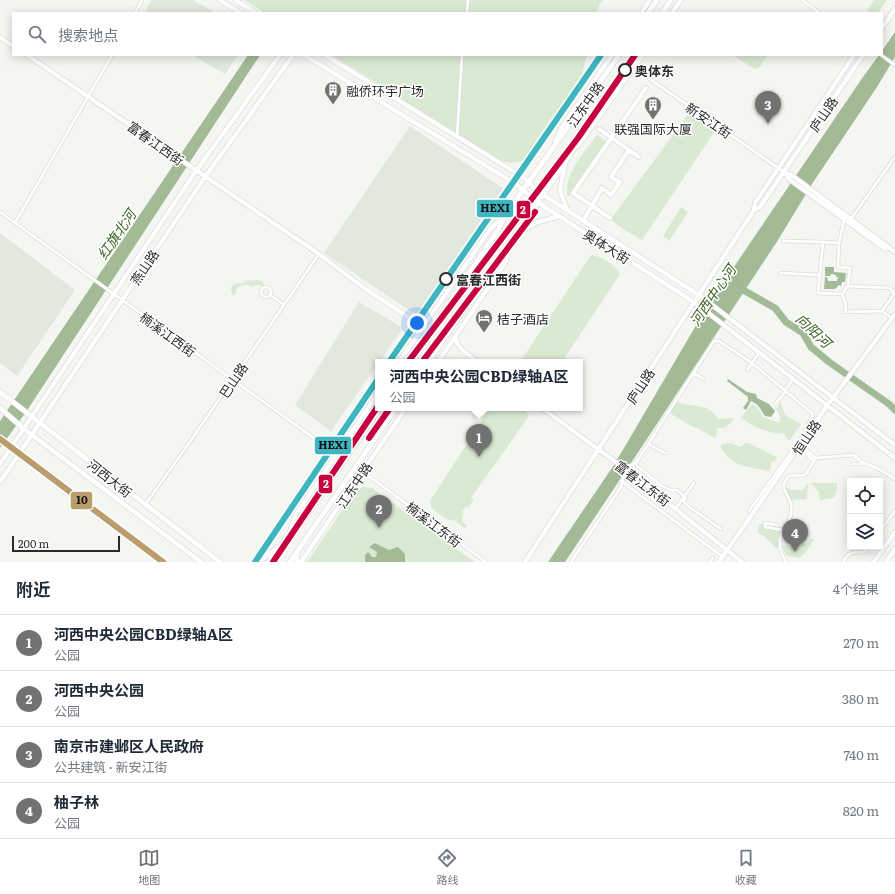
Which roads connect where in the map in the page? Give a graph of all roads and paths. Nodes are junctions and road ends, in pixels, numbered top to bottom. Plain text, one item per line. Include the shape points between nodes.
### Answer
1 (142, 0) edge
2 (220, 0) edge
3 (235, 0) edge
4 (468, 0) edge
5 (650, 0) edge
6 (657, 0) edge
7 (671, 0) edge
8 (681, 0) edge
9 (802, 0) edge
10 (895, 9) edge
11 (136, 12) edge
12 (238, 12) edge
13 (254, 12) edge
14 (467, 12) edge
15 (642, 12) edge
16 (649, 12) edge
17 (663, 12) edge
18 (673, 12) edge
19 (819, 12) edge
20 (883, 27) edge
21 (0, 37) edge
22 (12, 45) edge
23 (29, 56) edge
24 (111, 56) edge
25 (279, 56) edge
26 (291, 56) edge
27 (306, 56) edge
28 (327, 56) edge
29 (462, 56) edge
30 (611, 56) edge
31 (618, 56) edge
32 (633, 56) edge
33 (642, 56) edge
34 (853, 56) edge
35 (862, 56) edge
36 (882, 56) edge
37 (895, 65) edge
38 (634, 68) junction
39 (646, 88) dead end
40 (89, 96) junction
41 (599, 129) dead end
42 (457, 137) junction
43 (612, 138) junction
44 (629, 150) junction
45 (551, 153) junction
46 (639, 157) dead end
47 (895, 157) edge
48 (566, 161) junction
49 (779, 169) junction
50 (196, 171) junction
51 (784, 172) junction
52 (205, 177) junction
53 (528, 182) junction
54 (522, 191) junction
55 (812, 193) junction
56 (542, 194) junction
57 (537, 202) junction
58 (591, 205) junction
59 (567, 210) junction
60 (754, 210) junction
61 (0, 212) edge
62 (506, 214) junction
63 (560, 216) junction
64 (610, 218) dead end
65 (851, 219) junction
66 (844, 220) junction
67 (583, 221) junction
68 (15, 223) junction
69 (513, 236) junction
70 (783, 241) dead end
71 (823, 242) junction
72 (839, 243) junction
73 (887, 246) junction
74 (895, 252) edge
75 (319, 254) junction
76 (780, 273) dead end
77 (820, 275) junction
78 (848, 286) junction
79 (113, 294) junction
80 (842, 294) junction
81 (270, 295) dead end
82 (699, 295) junction
83 (121, 300) junction
84 (694, 302) junction
85 (283, 304) junction
86 (882, 311) junction
87 (894, 316) edge
88 (423, 327) junction
89 (455, 336) junction
90 (759, 353) junction
91 (401, 359) edge
92 (412, 359) edge
93 (430, 359) edge
94 (440, 359) edge
95 (474, 359) edge
96 (752, 363) junction
97 (747, 370) dead end
98 (693, 373) junction
99 (704, 379) dead end
100 (232, 380) junction
101 (793, 380) junction
102 (785, 391) junction
103 (0, 392) edge
104 (375, 397) edge
105 (833, 397) junction
106 (776, 404) dead end
107 (827, 406) junction
108 (0, 408) edge
109 (378, 411) edge
110 (394, 411) edge
111 (404, 411) edge
112 (546, 411) edge
113 (32, 417) junction
114 (40, 424) junction
115 (24, 429) junction
116 (33, 435) junction
117 (648, 444) junction
118 (895, 445) edge
119 (799, 446) junction
120 (599, 449) junction
121 (665, 453) dead end
122 (336, 454) junction
123 (895, 458) edge
124 (815, 459) junction
125 (862, 462) junction
126 (0, 464) edge
127 (852, 464) dead end
128 (637, 466) dead end
129 (626, 469) junction
130 (363, 472) junction
131 (895, 479) edge
132 (621, 481) junction
133 (0, 482) edge
134 (694, 483) dead end
135 (684, 496) junction
136 (145, 505) junction
137 (676, 508) junction
138 (749, 511) dead end
139 (895, 511) edge
140 (777, 524) dead end
141 (883, 527) edge
142 (720, 529) dead end
143 (783, 530) junction
144 (895, 532) edge
145 (289, 535) junction
146 (281, 544) junction
147 (895, 549) edge
148 (866, 550) edge
149 (298, 551) junction
150 (727, 551) junction
151 (723, 557) junction
152 (713, 558) dead end
153 (218, 561) edge
154 (889, 561) edge
155 (201, 562) edge
156 (225, 562) edge
157 (258, 562) edge
158 (269, 562) edge
159 (290, 562) edge
160 (297, 562) edge
161 (301, 562) edge
162 (486, 562) edge
163 (525, 562) edge
164 (571, 562) edge
165 (709, 562) edge
166 (719, 562) edge
167 (742, 562) edge
168 (786, 562) edge
169 (843, 562) edge
170 (874, 562) edge

1 - 11 street
2 - 12 main road
3 - 13 main road
4 - 14 street
5 - 15 main road
6 - 16 main road
7 - 17 main road
8 - 18 main road
9 - 19 street
10 - 20 main road
21 - 22 main road
23 - 40 main road, 富春江西街
24 - 40 street
25 - 50 main road, 燕山路
26 - 52 main road, 燕山路
27 - 54 main road, 奥体大街 via 516,184
28 - 42 main road, 奥体大街
29 - 42 street
30 - 45 main road, 江东中路 via 562,127
31 - 45 main road, 江东中路
32 - 48 main road, 江东中路
33 - 38 main road, 江东中路
34 - 49 main road, 庐山路
35 - 51 main road, 庐山路
36 - 37 street
38 - 48 main road, 江东中路
38 - 49 street, 新安江街
39 - 43 main road
40 - 50 main road, 富春江西街
40 - 68 street
41 - 43 main road
42 - 53 main road, 奥体大街
43 - 44 main road
43 - 58 main road via 573,194
44 - 46 main road
44 - 58 main road via 611,176 620,182 612,195 602,188
45 - 53 main road, 江东中路
47 - 65 street
48 - 56 main road, 江东中路
48 - 59 main road via 560,190
49 - 51 street, 新安江街
49 - 60 main road, 庐山路 via 755,203
50 - 52 main road, 富春江西街
50 - 79 main road, 燕山路
51 - 55 main road, 新安江街
51 - 60 main road, 庐山路 via 760,206
52 - 75 main road, 富春江西街
52 - 83 main road, 燕山路
53 - 54 main road, 江东中路
53 - 56 main road, 奥体大街
54 - 57 main road, 奥体大街
54 - 62 main road, 江东中路
55 - 65 main road, 新安江街
55 - 66 main road, 新安江街
56 - 57 main road, 江东中路
56 - 59 main road, 奥体大街
57 - 63 main road, 奥体大街
57 - 69 main road, 江东中路
58 - 64 main road
58 - 67 main road
59 - 67 main road, 奥体大街
60 - 82 main road, 庐山路
61 - 68 street, 楠溪江西街
62 - 88 main road, 江东中路 via 491,228
62 - 92 main road, 江东中路
63 - 69 main road via 538,222
63 - 84 main road, 奥体大街
65 - 73 main road, 新安江街
66 - 72 street
66 - 73 main road, 新安江街 via 885,249
67 - 82 main road, 奥体大街
68 - 79 street, 楠溪江西街
69 - 89 main road, 江东中路 via 505,263
69 - 93 main road, 江东中路
70 - 71 street
71 - 72 street
71 - 77 street
72 - 78 street via 838,267 850,268
73 - 74 main road, 新安江街
75 - 85 street, 巴山路
75 - 88 main road, 富春江西街
76 - 77 street
77 - 80 street via 818,293
78 - 80 street
78 - 86 street via 890,288 894,294
79 - 83 street, 楠溪江西街
79 - 113 main road, 燕山路
80 - 86 street via 846,304 845,312
81 - 85 street
82 - 84 main road, 庐山路
82 - 105 main road, 奥体大街
83 - 100 street, 楠溪江西街
83 - 114 main road, 燕山路
84 - 90 main road, 奥体大街
84 - 120 main road, 庐山路
85 - 100 street, 巴山路
86 - 87 street
87 - 105 main road, 恒山路
88 - 91 main road, 江东中路
89 - 94 main road, 江东中路
89 - 95 main road via 456,343
90 - 96 street
90 - 101 main road, 奥体大街
96 - 97 street
96 - 98 street via 719,341 714,341
96 - 102 street
98 - 99 street
98 - 117 street
100 - 122 street, 楠溪江西街
100 - 136 street, 巴山路
101 - 102 street
101 - 107 main road, 奥体大街
102 - 106 street
102 - 138 street via 813,414 800,440
103 - 113 main road, 河西大街
104 - 122 main road, 江东中路
105 - 107 main road, 恒山路
105 - 118 main road, 奥体大街
107 - 119 main road, 恒山路
107 - 123 main road, 奥体大街
108 - 115 main road, 河西大街
109 - 145 main road, 江东中路 via 304,519
110 - 149 main road, 江东中路
111 - 130 main road, 江东中路
112 - 120 main road, 富春江东街
113 - 114 main road, 河西大街
113 - 115 main road, 燕山路
114 - 116 main road, 燕山路
114 - 136 main road, 河西大街
115 - 116 main road, 河西大街
115 - 126 main road, 燕山路
116 - 133 main road, 燕山路
116 - 155 main road, 河西大街
117 - 121 street
117 - 129 street via 636,462
119 - 124 street
119 - 150 main road, 恒山路
120 - 129 main road, 富春江东街
120 - 163 main road, 庐山路
122 - 145 main road, 江东中路 via 294,516
124 - 125 street via 853,455
124 - 143 street via 805,475 788,476 785,481 783,489 792,506 790,522
125 - 127 street
125 - 131 street
128 - 135 street via 662,486 677,490
129 - 132 street
129 - 137 main road, 富春江东街
130 - 161 main road, 江东中路
130 - 162 street, 楠溪江东街
132 - 151 street
132 - 164 street via 621,487
134 - 135 street
135 - 137 street
135 - 142 street via 686,498 683,502
136 - 153 main road, 河西大街
137 - 150 main road, 富春江东街
139 - 141 street
140 - 143 street via 765,523 765,527
143 - 168 street via 779,546
144 - 170 main road
145 - 146 main road, 江东中路
146 - 157 main road
146 - 158 main road, 江东中路
147 - 154 main road
148 - 169 street via 847,554
149 - 159 main road, 江东中路
149 - 160 main road
150 - 151 main road, 恒山路
150 - 167 main road, 富春江东街
151 - 166 main road, 恒山路
152 - 165 street
153 - 156 main road, 河西大街

